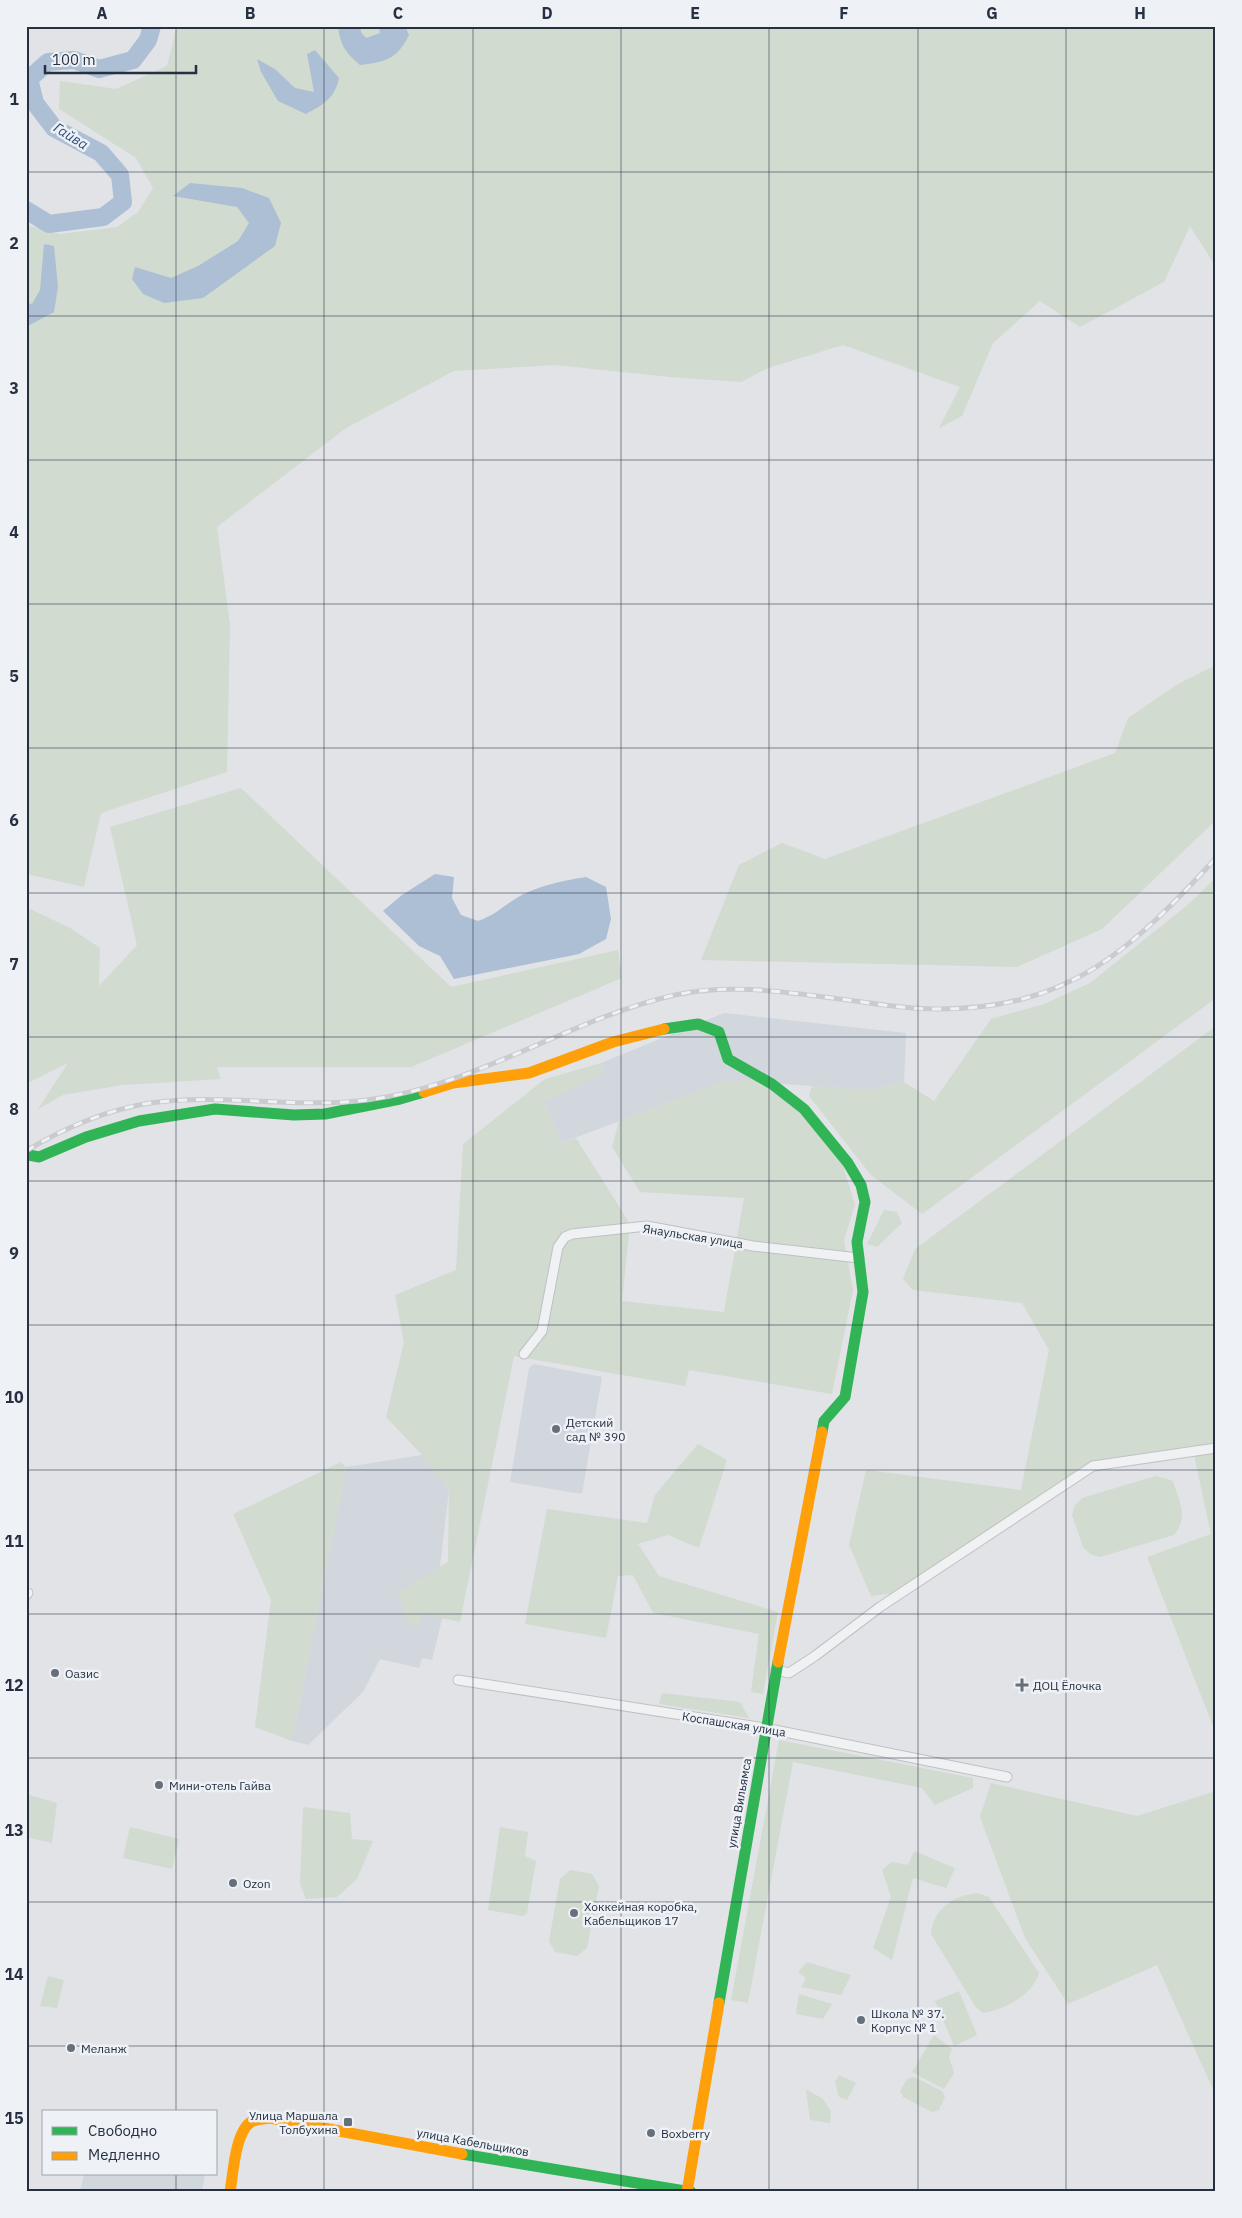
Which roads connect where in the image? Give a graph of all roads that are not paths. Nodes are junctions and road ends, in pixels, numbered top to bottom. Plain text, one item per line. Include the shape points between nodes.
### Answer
1 (26, 1150) edge
2 (859, 1258) junction
3 (524, 1354) dead end
4 (1216, 1448) edge
5 (776, 1670) junction
6 (458, 1680) dead end
7 (765, 1728) junction
8 (1007, 1777) dead end
9 (688, 2191) edge
10 (230, 2192) edge

1 - 2 street via 29,1155 39,1157 86,1137 139,1121 196,1110 325,1114 453,1084 529,1073 613,1042 662,1029 698,1024 719,1032 728,1059 772,1084 804,1109 848,1163 861,1185 866,1202 857,1242
2 - 3 street, Янаульская улица via 753,1246 647,1226 572,1234 565,1237 558,1247 542,1330
2 - 5 street, улица Вильямса via 863,1292 845,1397 824,1421
4 - 5 street via 1094,1466 880,1607 802,1665 789,1673
5 - 7 street, улица Вильямса
6 - 7 street, Коспашская улица
7 - 8 street, Коспашская улица
7 - 9 street, улица Вильямса
9 - 10 street, улица Кабельщиков via 556,2172 270,2118 251,2122 245,2128 239,2141

